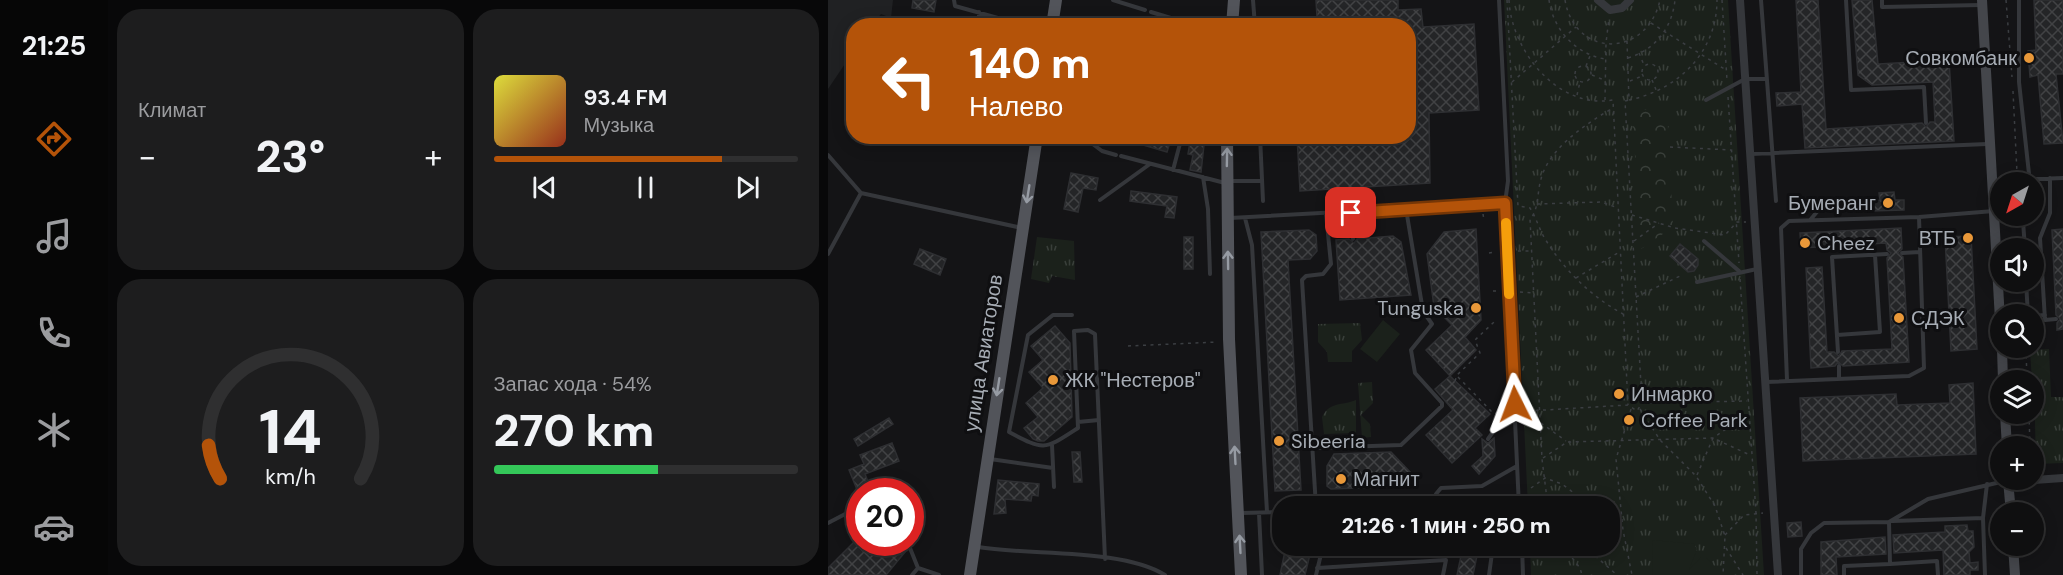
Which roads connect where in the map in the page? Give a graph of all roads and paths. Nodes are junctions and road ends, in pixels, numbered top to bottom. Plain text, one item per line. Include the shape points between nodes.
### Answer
1 (954, 0) edge
2 (1056, 0) edge
3 (1113, 0) edge
4 (1234, 0) edge
5 (1253, 0) edge
6 (1499, 0) edge
7 (1508, 0) edge
8 (1549, 0) edge
9 (1565, 0) edge
10 (1598, 0) edge
11 (1630, 0) edge
12 (1660, 0) edge
13 (1675, 0) edge
14 (1717, 0) edge
15 (1722, 0) edge
16 (1740, 0) edge
17 (1761, 0) edge
18 (1846, 0) edge
19 (1882, 0) edge
20 (2006, 0) edge
21 (2019, 0) edge
22 (1982, 3) edge
23 (1144, 10) dead end
24 (1610, 10) junction
25 (979, 12) junction
26 (1151, 12) dead end
27 (979, 18) edge
28 (1000, 18) edge
29 (1054, 18) edge
30 (1171, 18) edge
31 (1233, 18) edge
32 (1254, 18) edge
33 (1652, 23) junction
34 (1576, 27) junction
35 (1665, 31) junction
36 (1565, 37) junction
37 (1627, 41) junction
38 (1606, 43) junction
39 (1639, 53) junction
40 (1702, 53) junction
41 (1590, 55) junction
42 (1628, 57) junction
43 (1606, 59) junction
44 (1533, 64) junction
45 (1645, 65) junction
46 (1586, 67) junction
47 (1726, 70) junction
48 (1591, 75) junction
49 (1643, 75) junction
50 (2012, 77) dead end
51 (1652, 79) junction
52 (1745, 79) junction
53 (1766, 79) junction
54 (1606, 80) junction
55 (1581, 82) junction
56 (1628, 82) junction
57 (1511, 83) junction
58 (1728, 87) junction
59 (2012, 88) dead end
60 (1657, 92) junction
61 (1576, 95) junction
62 (1629, 100) junction
63 (1706, 100) dead end
64 (1605, 101) junction
65 (1614, 108) junction
66 (1926, 123) dead end
67 (1036, 144) edge
68 (1093, 144) edge
69 (1180, 144) edge
70 (1227, 144) edge
71 (1260, 144) edge
72 (1991, 144) junction
73 (1670, 147) dead end
74 (1732, 150) junction
75 (1751, 154) junction
76 (1774, 154) junction
77 (828, 155) edge
78 (1150, 164) junction
79 (1173, 170) junction
80 (1993, 172) edge
81 (2017, 172) edge
82 (2029, 172) edge
83 (1203, 176) junction
84 (2049, 178) junction
85 (2063, 178) edge
86 (2044, 179) edge
87 (1262, 181) junction
88 (1226, 182) junction
89 (861, 193) junction
90 (1100, 200) dead end
91 (1263, 201) dead end
92 (1776, 201) dead end
93 (1505, 203) junction
94 (1536, 204) junction
95 (1857, 204) dead end
96 (1406, 209) junction
97 (1619, 209) junction
98 (1990, 211) edge
99 (1351, 213) junction
100 (1326, 214) junction
101 (1483, 214) dead end
102 (1534, 214) junction
103 (1632, 214) junction
104 (1919, 217) junction
105 (1245, 218) junction
106 (1226, 219) junction
107 (1484, 220) dead end
108 (1810, 220) junction
109 (1737, 222) junction
110 (1747, 222) dead end
111 (1660, 223) junction
112 (1996, 226) edge
113 (1023, 228) junction
114 (1353, 239) dead end
115 (1634, 241) junction
116 (1704, 241) dead end
117 (1622, 250) junction
118 (1531, 251) junction
119 (1496, 252) dead end
120 (1518, 252) dead end
121 (1920, 252) junction
122 (1489, 253) dead end
123 (1902, 253) dead end
124 (828, 254) edge
125 (1887, 254) dead end
126 (1875, 255) junction
127 (1758, 269) junction
128 (1740, 271) junction
129 (1210, 274) dead end
130 (1680, 276) dead end
131 (1576, 278) junction
132 (1697, 282) dead end
133 (1492, 291) dead end
134 (1500, 291) dead end
135 (1520, 292) dead end
136 (1533, 293) junction
137 (1635, 297) junction
138 (1999, 304) edge
139 (1072, 315) dead end
140 (1625, 315) junction
141 (2045, 315) joint
142 (2056, 319) dead end
143 (1494, 322) dead end
144 (1837, 334) junction
145 (1230, 342) junction
146 (1128, 346) dead end
147 (1838, 352) dead end
148 (1839, 366) dead end
149 (1457, 375) junction
150 (1839, 378) junction
151 (1788, 380) junction
152 (1455, 381) dead end
153 (1765, 382) junction
154 (1748, 401) junction
155 (1641, 403) junction
156 (1628, 405) junction
157 (1631, 409) junction
158 (1640, 409) junction
159 (1539, 410) junction
160 (1528, 411) dead end
161 (1498, 413) dead end
162 (1749, 413) junction
163 (1515, 418) junction
164 (1099, 420) junction
165 (1078, 422) junction
166 (1540, 422) junction
167 (1713, 438) junction
168 (1488, 439) dead end
169 (1660, 440) junction
170 (1619, 441) junction
171 (1567, 442) junction
172 (1052, 445) junction
173 (1313, 448) junction
174 (1751, 456) junction
175 (986, 459) junction
176 (1542, 459) junction
177 (1517, 466) junction
178 (1053, 468) junction
179 (1696, 476) junction
180 (1545, 478) junction
181 (2063, 478) edge
182 (2044, 479) edge
183 (1990, 483) edge
184 (1987, 484) junction
185 (1054, 487) dead end
186 (1531, 488) dead end
187 (1316, 496) edge
188 (1436, 496) edge
189 (1518, 496) edge
190 (1547, 496) edge
191 (1578, 496) edge
192 (1267, 512) junction
193 (1272, 512) edge
194 (1238, 513) junction
195 (1259, 513) junction
196 (1756, 513) junction
197 (1763, 513) dead end
198 (846, 514) edge
199 (1983, 518) junction
200 (1891, 521) junction
201 (828, 523) edge
202 (1620, 528) edge
203 (1623, 530) junction
204 (1725, 536) junction
205 (974, 546) junction
206 (1726, 547) junction
207 (913, 556) edge
208 (1320, 556) edge
209 (1492, 556) edge
210 (1522, 556) edge
211 (1571, 556) edge
212 (1595, 556) edge
213 (2014, 556) edge
214 (1105, 559) junction
215 (1890, 564) junction
216 (918, 568) junction
217 (1317, 568) junction
218 (912, 575) edge
219 (939, 575) edge
220 (970, 575) edge
221 (1165, 575) edge
222 (1241, 575) edge
223 (1262, 575) edge
224 (1316, 575) edge
225 (1443, 575) edge
226 (1489, 575) edge
227 (1523, 575) edge
228 (1582, 575) edge
229 (1617, 575) edge
230 (1632, 575) edge
231 (1723, 575) edge
232 (1743, 575) edge
233 (1757, 575) edge
234 (1778, 575) edge
235 (1801, 575) edge
236 (1844, 575) edge
237 (1938, 575) edge
238 (1985, 575) edge
239 (2015, 575) edge

1 - 25 lane via 955,6
2 - 29 main road
3 - 23 lane
4 - 31 main road
5 - 32 lane
6 - 93 lane via 1508,181
7 - 44 path via 1515,32
7 - 57 path
8 - 36 path via 1552,15
9 - 34 path
10 - 24 street
11 - 24 street via 1622,8
12 - 33 path
13 - 35 path
14 - 40 path via 1714,26
15 - 47 path
16 - 52 street
17 - 53 lane
18 - 66 lane via 1851,90 1924,87
19 - 22 lane via 1882,7
20 - 50 path
21 - 82 lane via 2019,82
22 - 72 street
24 - 38 path
25 - 27 lane
25 - 28 lane
26 - 30 lane
33 - 35 path
33 - 37 path
34 - 36 path
34 - 38 path via 1589,38
35 - 39 path
35 - 40 path
36 - 41 path
36 - 44 path
37 - 38 path
37 - 42 path
38 - 43 path
39 - 42 path
39 - 45 path
40 - 47 path
40 - 60 path via 1685,73
41 - 43 path
41 - 46 path
42 - 56 path
43 - 54 path
44 - 57 path
44 - 61 path via 1550,81
45 - 49 path
45 - 51 path via 1656,67 1657,74
46 - 48 path
46 - 55 path via 1577,70 1576,78
47 - 58 path
48 - 54 path
48 - 55 path via 1588,81
49 - 51 path
49 - 56 path
51 - 60 path
52 - 53 lane
52 - 58 lane
52 - 75 street
53 - 76 lane
54 - 64 path
55 - 61 path
56 - 62 path
57 - 102 path via 1518,206 1530,208
58 - 63 lane
58 - 74 path
59 - 81 path
60 - 62 path
61 - 64 path
62 - 103 path via 1625,101
64 - 65 path via 1613,100
65 - 94 path via 1588,123 1548,163
65 - 97 path
67 -> 113 main road, улица Авиаторов
68 - 78 lane via 1102,151
69 - 79 lane
88 -> 70 main road
71 - 87 lane
72 - 76 lane
72 - 80 street
73 - 74 path
74 - 109 path
75 - 76 lane
75 - 127 street
76 - 92 lane
77 - 89 lane
78 - 79 lane
78 - 90 lane
79 - 83 lane
83 - 88 lane
83 - 129 lane
84 - 85 lane
84 - 86 lane
84 - 141 lane via 2050,213 2040,238
87 - 88 lane
87 - 91 lane
88 - 106 main road
89 - 113 lane
89 - 124 lane
93 - 96 lane
93 - 163 lane
94 - 97 path via 1601,202
94 - 102 path
95 - 108 lane via 1821,207
96 - 99 lane
96 - 173 lane via 1423,311 1432,324 1411,350 1415,373 1442,406 1401,445
97 - 117 path
98 - 104 lane
99 - 100 lane
99 - 114 lane
100 - 105 lane
100 - 173 lane via 1331,264 1323,274 1302,280
101 - 107 path
102 - 118 path via 1530,219
102 - 131 path via 1546,241
103 - 111 path
103 - 115 path
104 - 108 lane
104 - 121 lane
105 - 106 lane
105 - 192 lane via 1252,245
145 -> 106 main road
108 - 151 lane via 1789,221 1781,228
109 - 110 path
109 - 111 path via 1725,235
109 - 128 path
111 - 115 path
112 - 138 street
113 -> 175 main road, улица Авиаторов
115 - 137 path
116 - 128 lane
117 - 131 path
117 - 140 path
118 - 120 path
118 - 136 path
119 - 122 path
121 - 123 lane
121 - 150 lane via 1924,368 1909,376
125 - 126 lane
126 - 144 lane via 1832,257
126 - 144 lane via 1880,332
127 - 128 lane
127 - 153 street
128 - 132 lane
128 - 154 path
130 - 137 path
131 - 140 path
133 - 134 path
135 - 136 path
136 - 159 path
137 - 155 path
139 - 172 lane via 1053,315 1028,335 1009,432 1038,447
140 - 156 path
141 - 142 lane via 2045,320
143 - 149 path via 1475,340 1480,353
144 - 147 lane
145 - 146 path
194 -> 145 main road
148 - 150 lane
149 - 152 path
149 - 161 path via 1493,413
150 - 151 lane
151 - 153 lane
153 - 234 street
154 - 155 path
154 - 162 path
155 - 158 path
156 - 157 path
156 - 159 path
157 - 158 path
157 - 170 path
158 - 169 path
159 - 160 path
159 - 166 path
162 - 167 path
162 - 174 path
163 - 168 lane via 1502,419
163 - 177 lane
164 - 165 lane
164 - 165 lane via 1095,334 1074,331
164 - 214 lane
165 - 172 lane via 1078,428
166 - 171 path
166 - 176 path
167 - 169 path
167 - 174 path
167 - 179 path
169 - 170 path
169 - 179 path
170 - 171 path
170 - 203 path via 1616,459
171 - 176 path
172 - 178 lane
173 - 187 lane
174 - 196 path
175 - 178 lane
175 - 205 main road, улица Авиаторов
176 - 180 path
177 - 188 lane via 1482,486 1441,488
177 - 189 lane
178 - 185 lane
179 - 204 path via 1715,506
180 - 186 path
180 - 190 path
180 - 191 path
181 - 182 street
183 - 184 lane
184 - 199 lane
184 - 200 lane via 1928,499
192 - 193 lane
192 - 195 lane
194 - 195 lane
222 -> 194 main road
195 - 223 lane
196 - 197 path
196 - 204 path via 1744,514
196 - 233 path
198 - 201 lane
199 - 200 lane
199 - 238 lane
200 - 215 lane
200 - 235 lane via 1824,524 1811,533 1800,549
202 - 203 path
203 - 230 path
204 - 206 path
205 - 214 lane
205 - 220 main road, улица Авиаторов
206 - 231 path
206 - 232 path
207 - 216 lane
208 - 217 lane
209 - 226 lane
210 - 227 lane
211 - 228 path
212 - 229 path
213 - 239 street
214 - 221 lane via 1150,566
215 - 236 lane via 1844,566
215 - 237 lane via 1937,561
216 - 218 lane
216 - 219 lane
217 - 224 lane
217 - 225 lane via 1446,560

